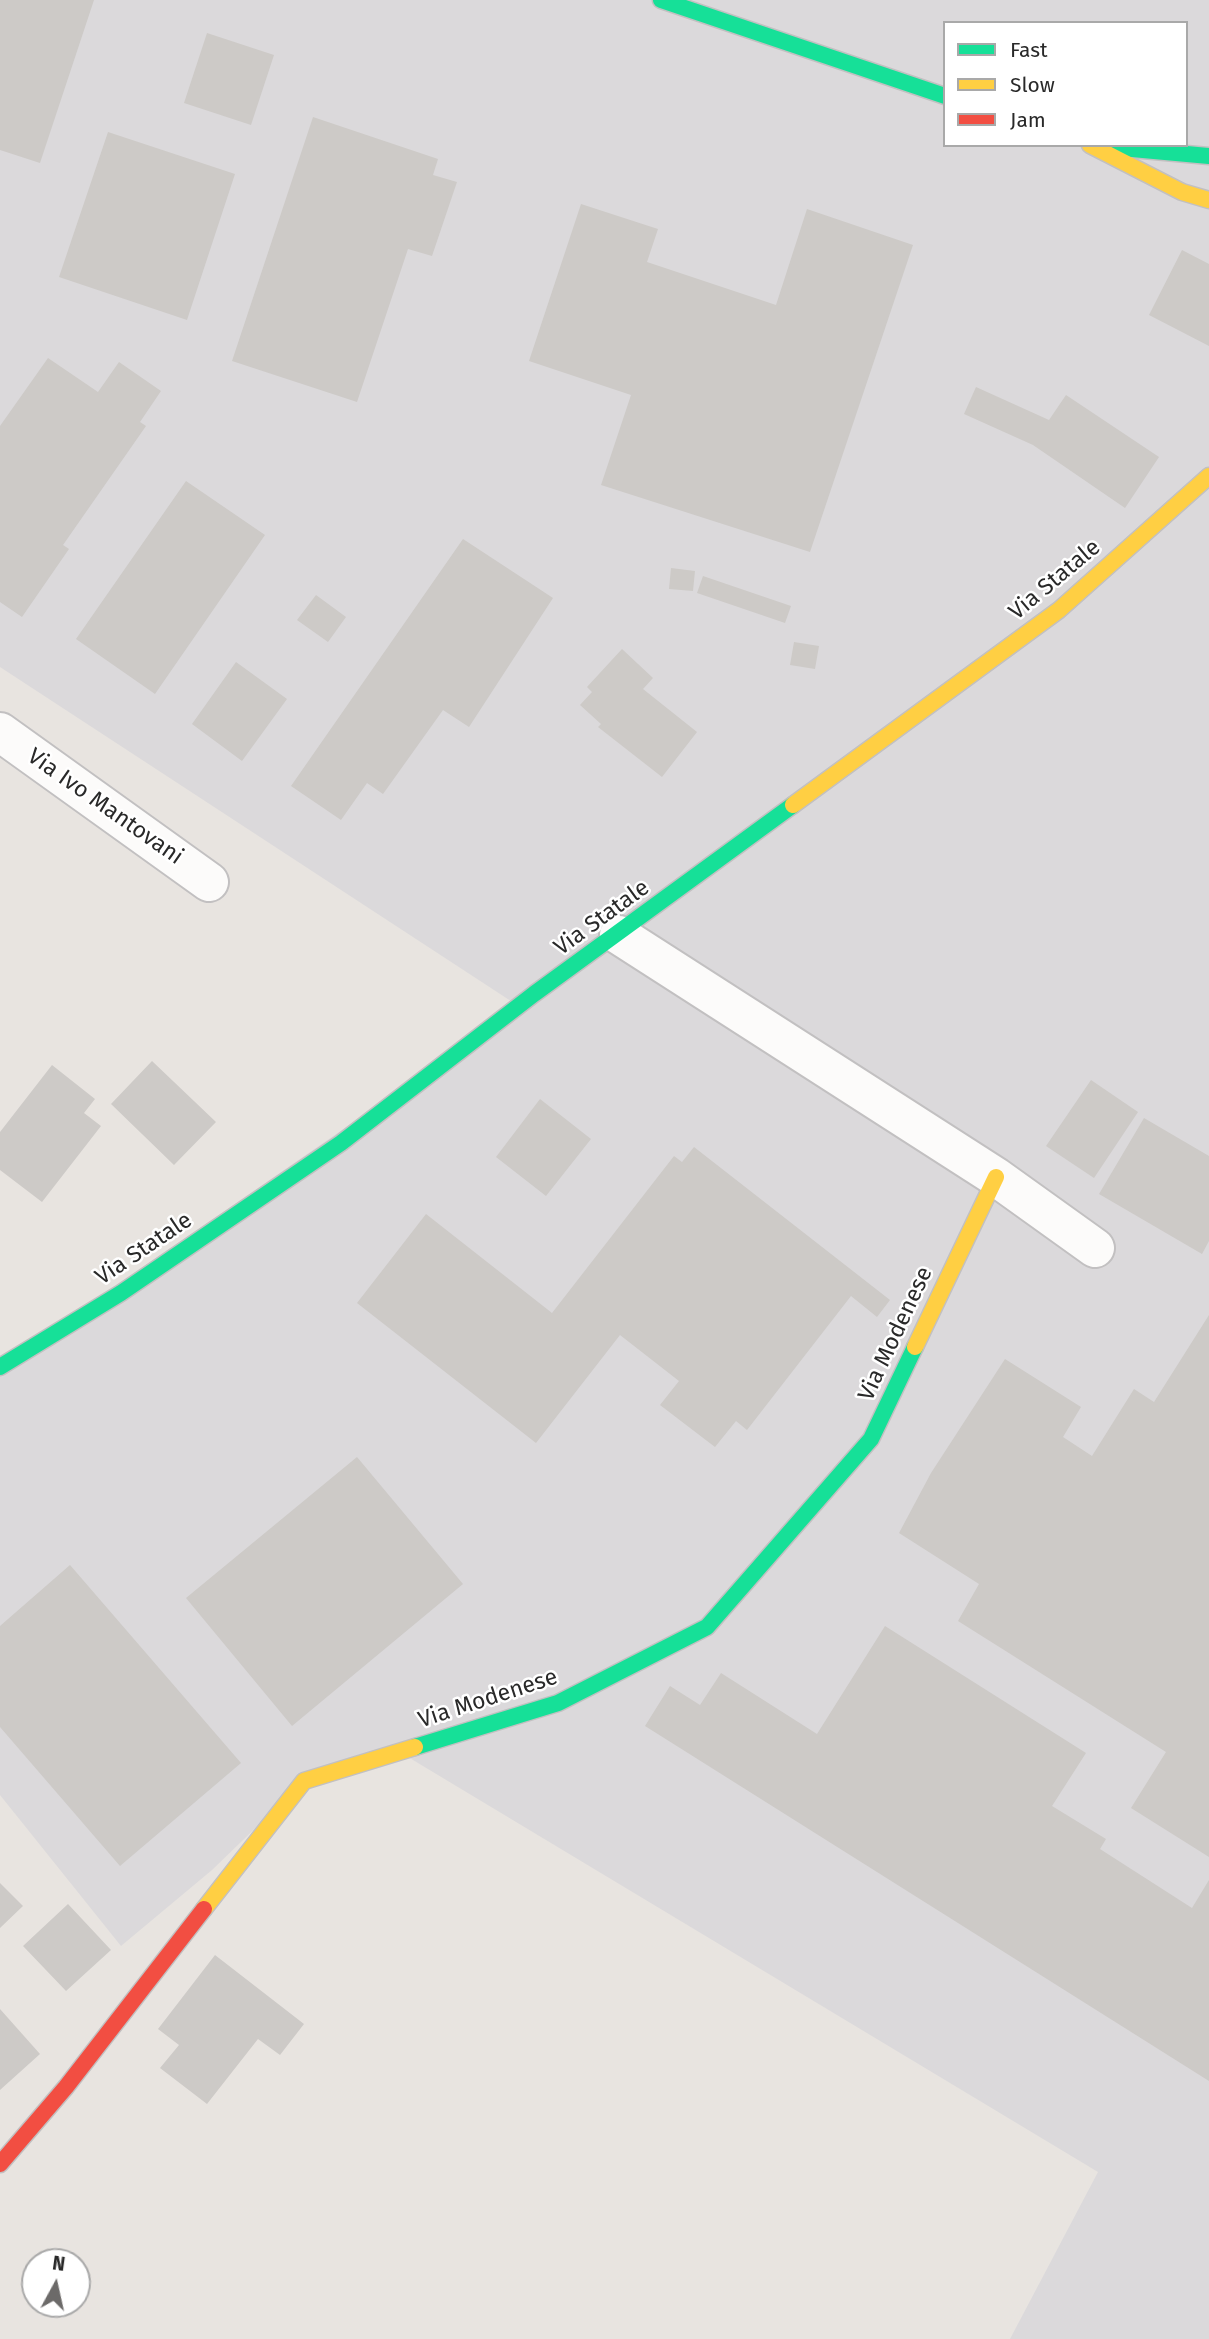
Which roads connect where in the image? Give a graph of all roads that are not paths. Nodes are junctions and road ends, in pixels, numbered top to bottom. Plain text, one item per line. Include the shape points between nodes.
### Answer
1 (661, 0) edge
2 (943, 95) edge
3 (1094, 147) edge
4 (1112, 147) edge
5 (1209, 156) edge
6 (1209, 200) edge
7 (1209, 476) edge
8 (0, 733) edge
9 (209, 881) dead end
10 (619, 935) junction
11 (996, 1177) junction
12 (1095, 1248) dead end
13 (0, 1367) edge
14 (0, 2164) edge

1 - 2 street
3 - 6 street via 1182,192
4 - 5 street
7 - 10 street, Via Statale via 1059,610
8 - 9 street, Via Ivo Mantovani
10 - 11 street
10 - 13 street, Via Statale via 534,994 341,1143 121,1293
11 - 12 street
11 - 14 street, Via Modenese via 871,1439 707,1628 558,1703 304,1780 66,2087

